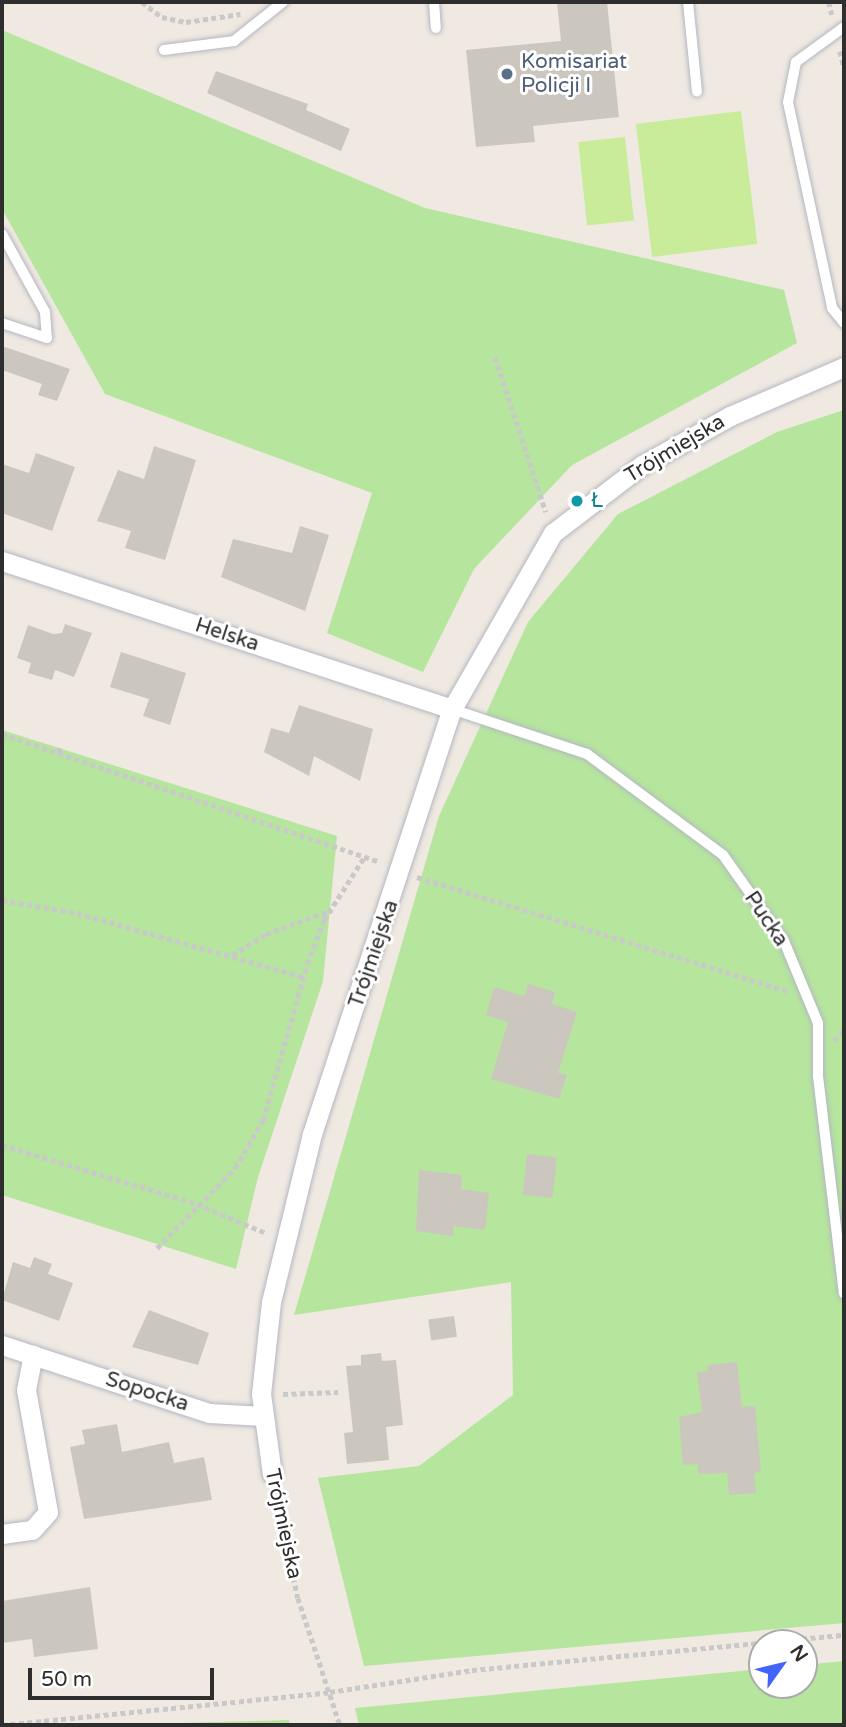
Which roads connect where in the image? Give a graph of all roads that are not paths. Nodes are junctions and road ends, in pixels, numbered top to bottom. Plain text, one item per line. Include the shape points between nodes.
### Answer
1 (283, 2) edge
2 (434, 2) edge
3 (688, 2) edge
4 (844, 27) edge
5 (436, 28) dead end
6 (164, 50) dead end
7 (697, 92) dead end
8 (2, 234) edge
9 (2, 323) edge
10 (844, 323) edge
11 (844, 367) edge
12 (2, 561) edge
13 (452, 709) junction
14 (844, 1293) edge
15 (2, 1345) edge
16 (33, 1355) junction
17 (264, 1416) junction
18 (272, 1474) road end
19 (2, 1534) edge

1 - 6 lane via 234,41
2 - 5 lane
3 - 7 lane
4 - 10 lane via 796,62 788,102 832,308
8 - 9 lane via 46,312 47,338
11 - 13 street, Trójmiejska via 730,416 642,465 553,533
12 - 13 street, Helska
13 - 14 lane, Pucka via 587,754 723,855 784,941 818,1023 818,1076
13 - 17 street, Trójmiejska via 312,1134 271,1302 261,1394
15 - 16 street, Sopocka
16 - 17 street, Sopocka via 209,1413
16 - 19 street via 26,1391 48,1512 32,1530
17 - 18 street, Trójmiejska

